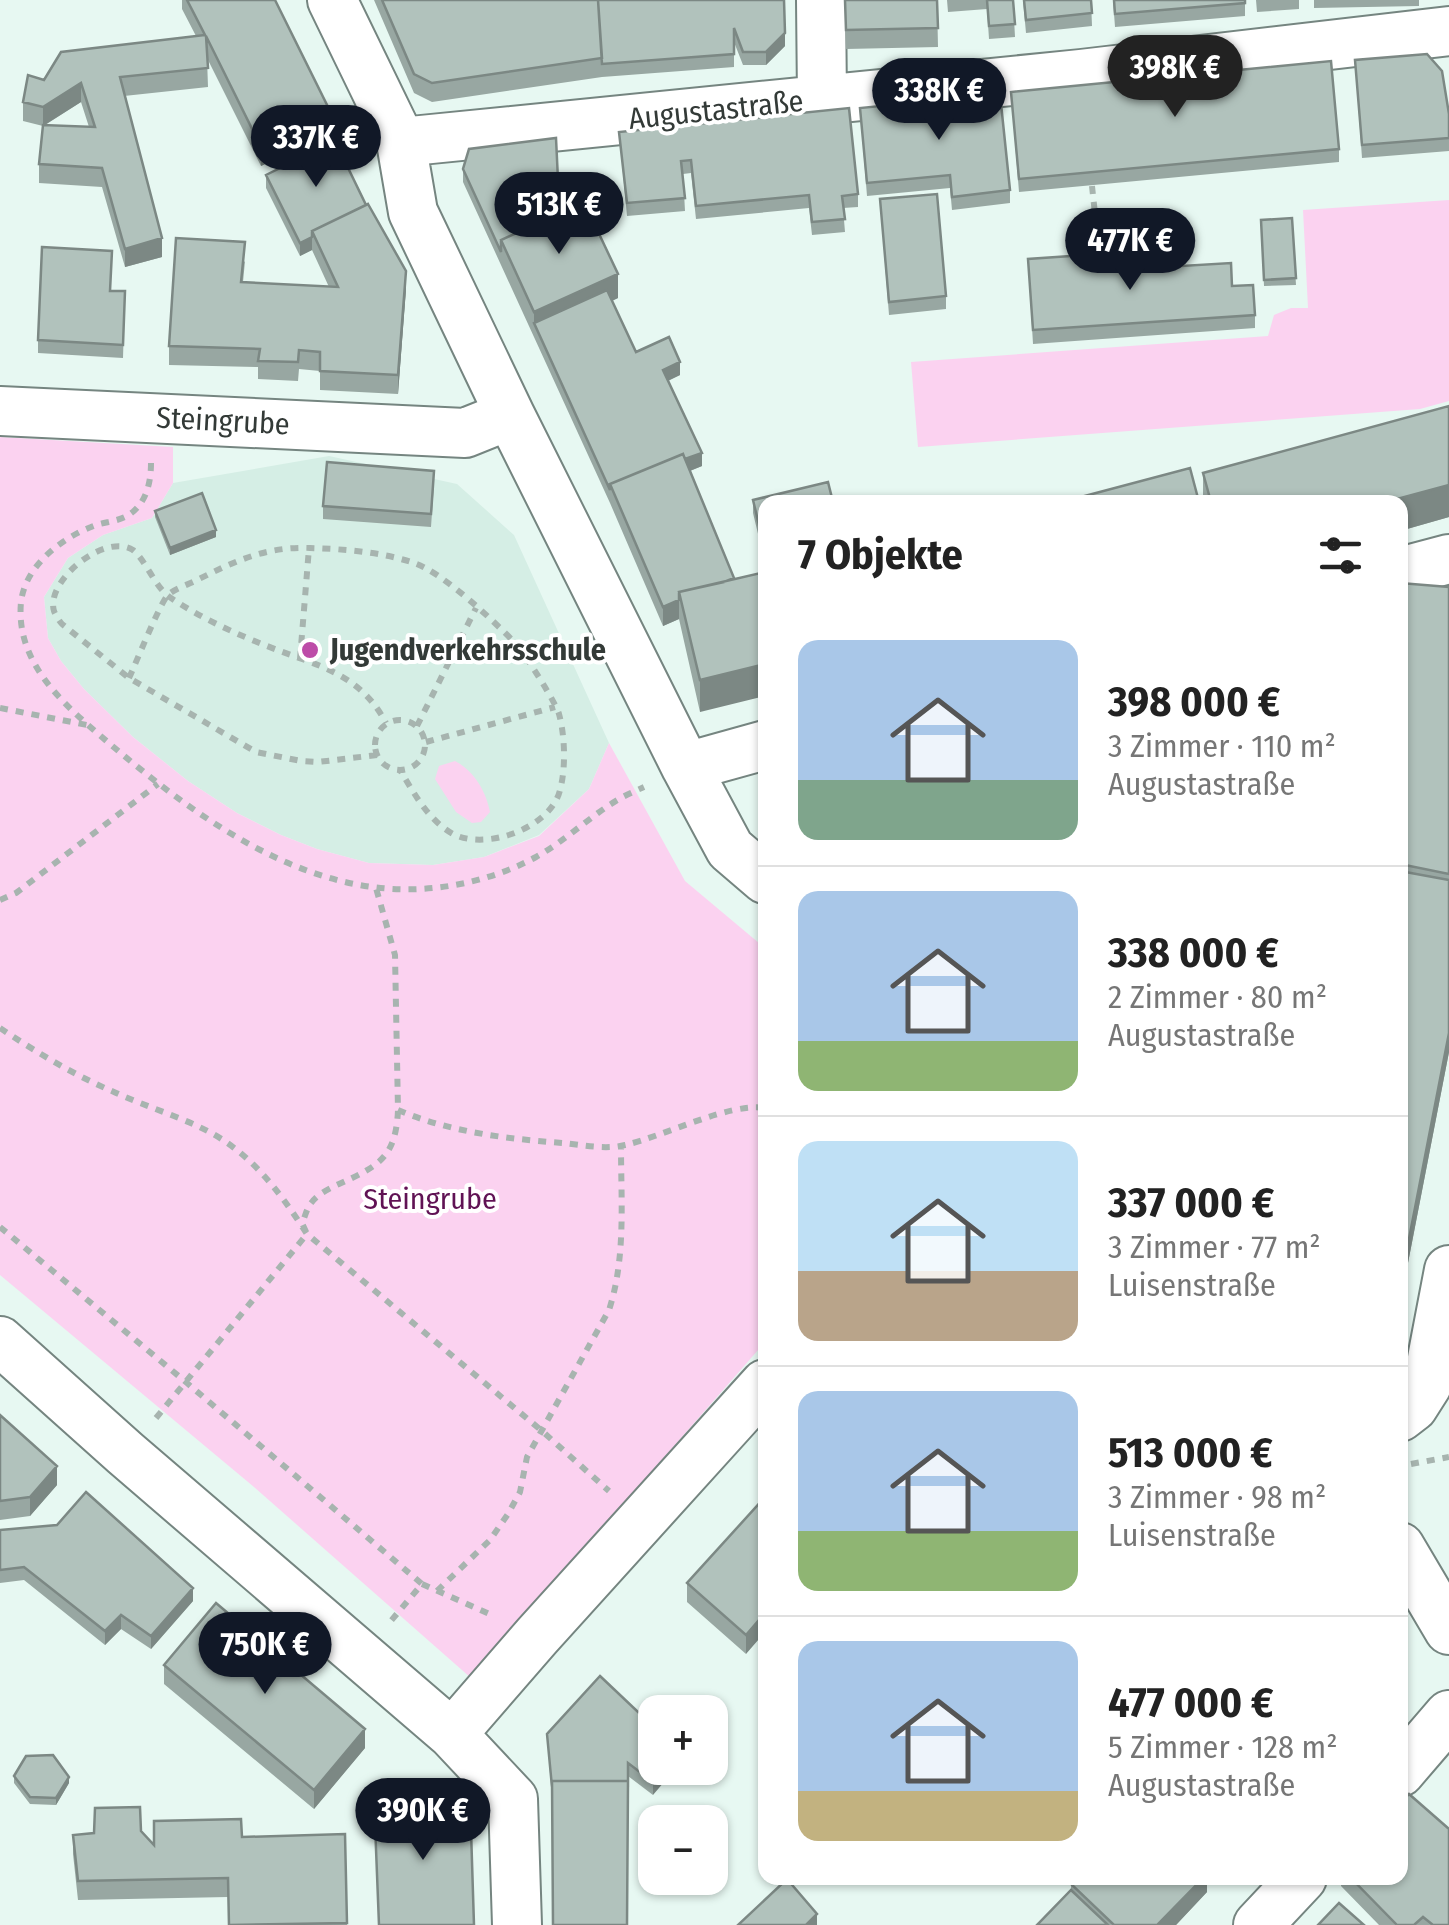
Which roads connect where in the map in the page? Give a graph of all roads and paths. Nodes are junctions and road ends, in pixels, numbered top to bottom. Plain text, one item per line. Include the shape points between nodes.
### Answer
1 (332, 0) edge
2 (821, 0) edge
3 (1449, 31) edge
4 (822, 99) junction
5 (401, 142) junction
6 (1092, 186) edge
7 (1099, 251) edge
8 (0, 411) edge
9 (510, 416) junction
10 (152, 418) junction
11 (310, 548) junction
12 (1449, 558) edge
13 (1408, 570) edge
14 (167, 596) junction
15 (476, 608) junction
16 (300, 659) junction
17 (129, 678) junction
18 (556, 707) junction
19 (0, 708) edge
20 (386, 723) junction
21 (88, 725) junction
22 (417, 726) junction
23 (426, 742) junction
24 (758, 747) edge
25 (376, 755) junction
26 (686, 767) junction
27 (400, 770) junction
28 (158, 784) junction
29 (758, 873) edge
30 (376, 888) junction
31 (0, 900) edge
32 (0, 1028) edge
33 (758, 1106) edge
34 (398, 1110) junction
35 (620, 1147) junction
36 (0, 1228) edge
37 (307, 1234) junction
38 (1449, 1270) edge
39 (0, 1340) edge
40 (187, 1383) junction
41 (758, 1392) edge
42 (1408, 1411) edge
43 (542, 1430) junction
44 (125, 1453) junction
45 (1449, 1458) edge
46 (1408, 1465) edge
47 (642, 1520) junction
48 (1408, 1558) edge
49 (422, 1584) junction
50 (437, 1591) junction
51 (1443, 1605) edge
52 (537, 1636) junction
53 (360, 1656) junction
54 (1449, 1715) edge
55 (452, 1734) junction
56 (1408, 1763) edge
57 (1295, 1885) edge
58 (518, 1925) edge
59 (1258, 1925) edge

1 - 5 street
2 - 4 street
3 - 4 street, Augustastraße
4 - 5 street, Augustastraße
5 - 9 street via 412,212
6 - 7 path
8 - 10 street, Steingrube
9 - 10 street, Steingrube via 465,433
9 - 26 street
10 - 21 path via 151,482 138,506 72,535 47,554 21,600 33,662
11 - 14 path via 254,554
11 - 15 path via 387,554 416,564
11 - 16 path
12 - 13 street
14 - 16 path via 227,630
14 - 17 path
14 - 17 path via 133,550 119,546 79,562 59,586 53,601 62,624
15 - 18 path via 517,646
15 - 22 path
16 - 20 path via 347,679
17 - 25 path via 256,752 301,762
18 - 23 path
18 - 27 path via 560,790 550,812 530,826 473,840 459,836 432,817
19 - 21 path
20 - 22 path via 402,719
20 - 25 path via 376,737
21 - 28 path
22 - 23 path
23 - 27 path via 421,759
24 - 26 street
25 - 27 path
26 - 29 street via 730,849
26 - 30 path via 614,802 535,858 504,871 449,886
28 - 30 path via 262,851
28 - 31 path
30 - 34 path via 395,955
32 - 37 path via 109,1091 225,1141 283,1197
33 - 35 path
34 - 35 path via 442,1126
34 - 37 path via 390,1150 370,1170 311,1202 302,1223
35 - 43 path via 615,1290
36 - 40 path
37 - 40 path
37 - 43 path
38 - 42 street via 1427,1384
39 - 44 street
40 - 44 path
40 - 49 path
41 - 47 street
43 - 47 path
43 - 50 path via 508,1514
44 - 53 street
45 - 46 path
47 - 52 street
48 - 51 street
49 - 50 path
49 - 53 path
50 - 52 path
52 - 55 street
53 - 55 street
54 - 56 street
55 - 58 street via 513,1799
57 - 59 street

